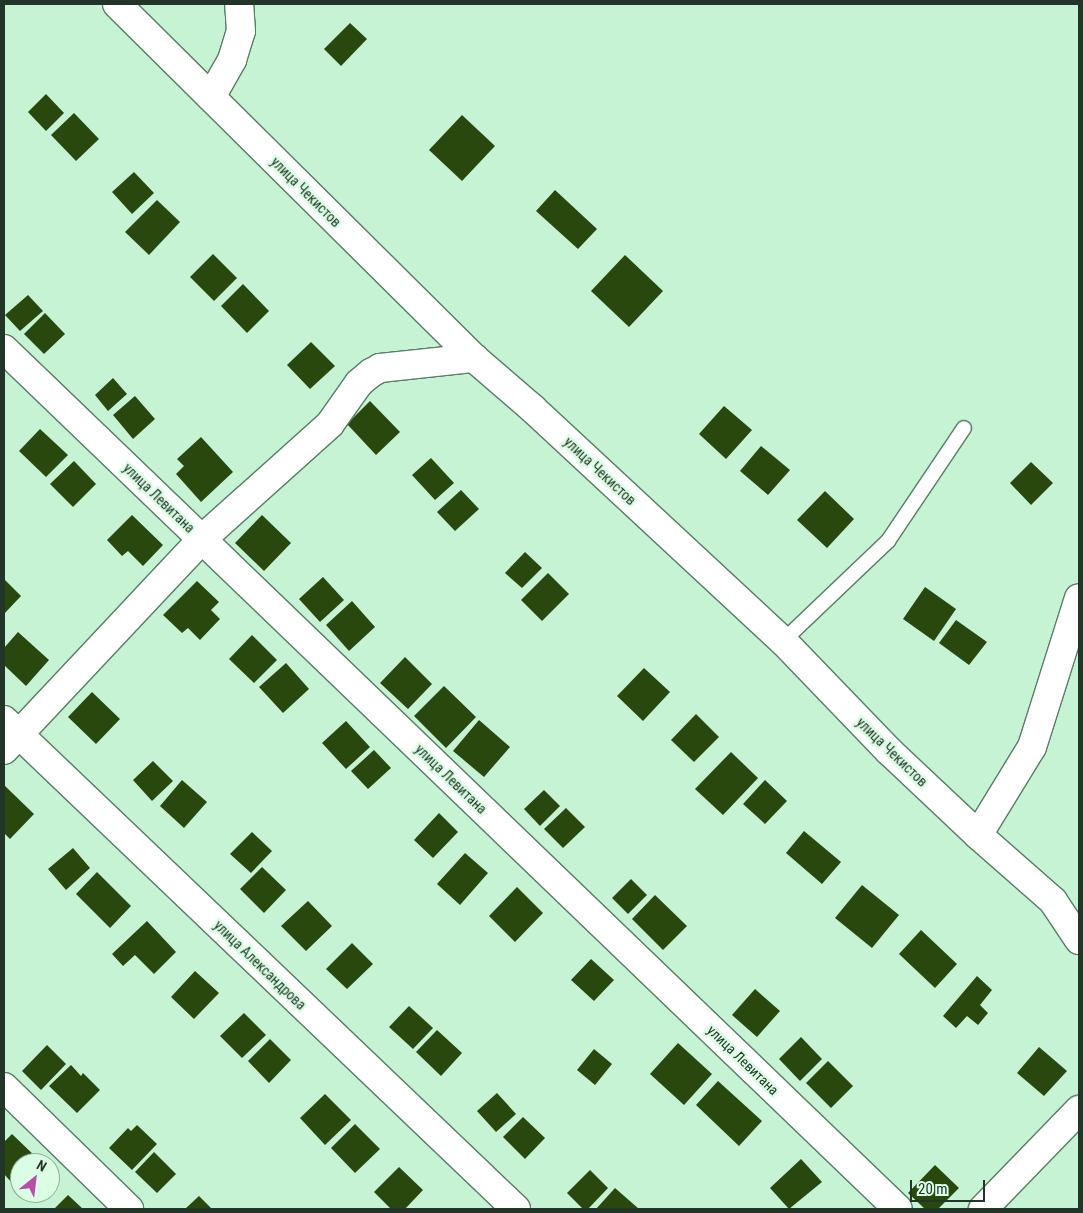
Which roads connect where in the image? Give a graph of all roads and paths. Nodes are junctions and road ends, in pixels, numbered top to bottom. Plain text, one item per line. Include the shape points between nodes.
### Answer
1 (117, 4) edge
2 (239, 4) edge
3 (211, 97) junction
4 (4, 349) edge
5 (474, 358) junction
6 (964, 428) dead end
7 (202, 539) junction
8 (1079, 598) edge
9 (782, 641) junction
10 (9, 735) edge
11 (978, 835) junction
12 (1079, 940) edge
13 (4, 1087) edge
14 (1079, 1110) edge
15 (129, 1209) edge
16 (516, 1209) edge
17 (898, 1209) edge
18 (983, 1209) edge

1 - 3 street, улица Чекистов
2 - 3 street via 241,31 232,60
3 - 5 street, улица Чекистов
4 - 7 street, улица Левитана
5 - 7 street via 380,368 371,372 330,424
5 - 9 street, улица Чекистов
6 - 9 lane via 888,541
7 - 10 street
7 - 17 street, улица Левитана
8 - 11 street via 1032,747
9 - 11 street, улица Чекистов via 889,751
10 - 16 street, улица Александрова
11 - 12 street, улица Чекистов via 1054,900
13 - 15 street
14 - 18 street

